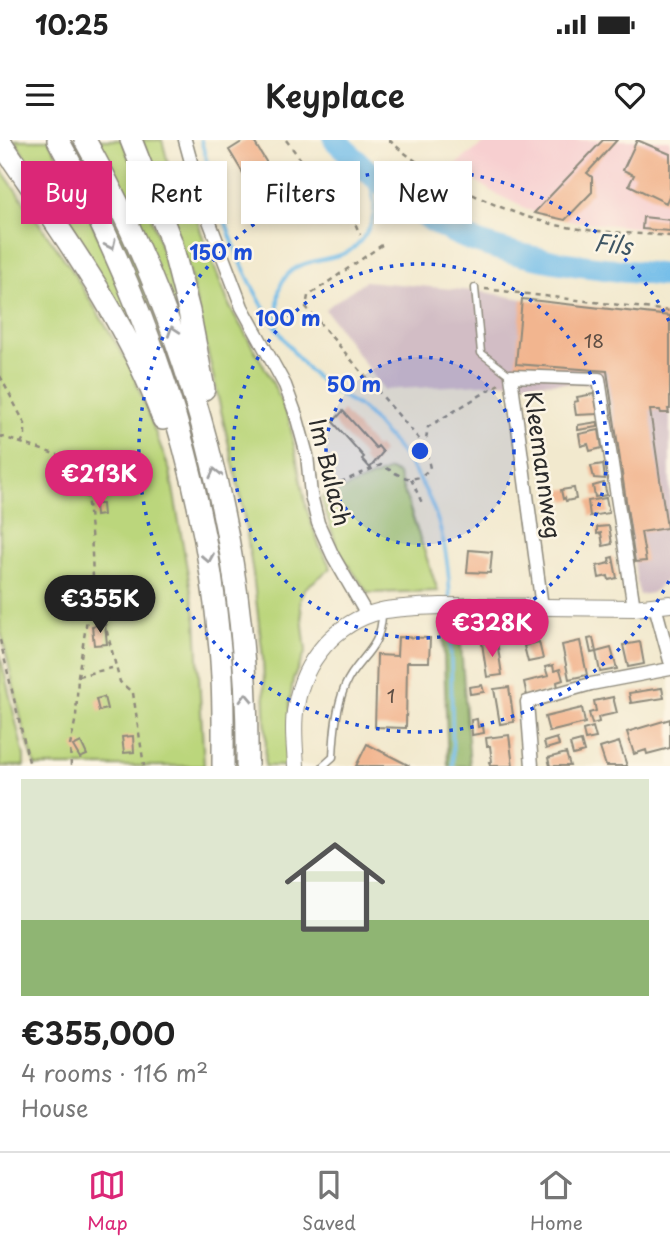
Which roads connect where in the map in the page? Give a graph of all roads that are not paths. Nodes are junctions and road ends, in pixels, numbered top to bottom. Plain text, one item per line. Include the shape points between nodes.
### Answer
1 (58, 140) edge
2 (85, 140) edge
3 (131, 140) edge
4 (186, 140) edge
5 (0, 141) edge
6 (475, 288) road end
7 (511, 376) junction
8 (208, 443) junction
9 (190, 467) junction
10 (663, 605) edge
11 (542, 607) junction
12 (634, 608) junction
13 (375, 613) junction
14 (670, 662) edge
15 (670, 668) edge
16 (223, 766) edge
17 (247, 766) edge
18 (296, 766) edge
19 (323, 766) edge
20 (532, 766) edge

1 -> 9 highway via 146,326
8 -> 2 highway via 166,313
3 - 8 highway via 171,241 189,310 209,410
4 - 13 street, Im Bulach via 202,202 237,296 296,415 318,523 332,556
5 - 9 highway via 102,294 144,372 170,437
6 - 7 lane, Kleemannweg via 481,353
7 - 11 street, Kleemannweg
7 - 12 street via 599,379
17 -> 8 highway via 238,602
9 -> 16 highway via 220,651
10 - 12 street
10 - 14 street
11 - 12 street
11 - 13 street via 441,606
13 - 18 street via 327,641 301,681 295,708
13 - 19 lane via 382,624 375,645 345,684 335,722 333,757
15 - 20 street via 527,702

